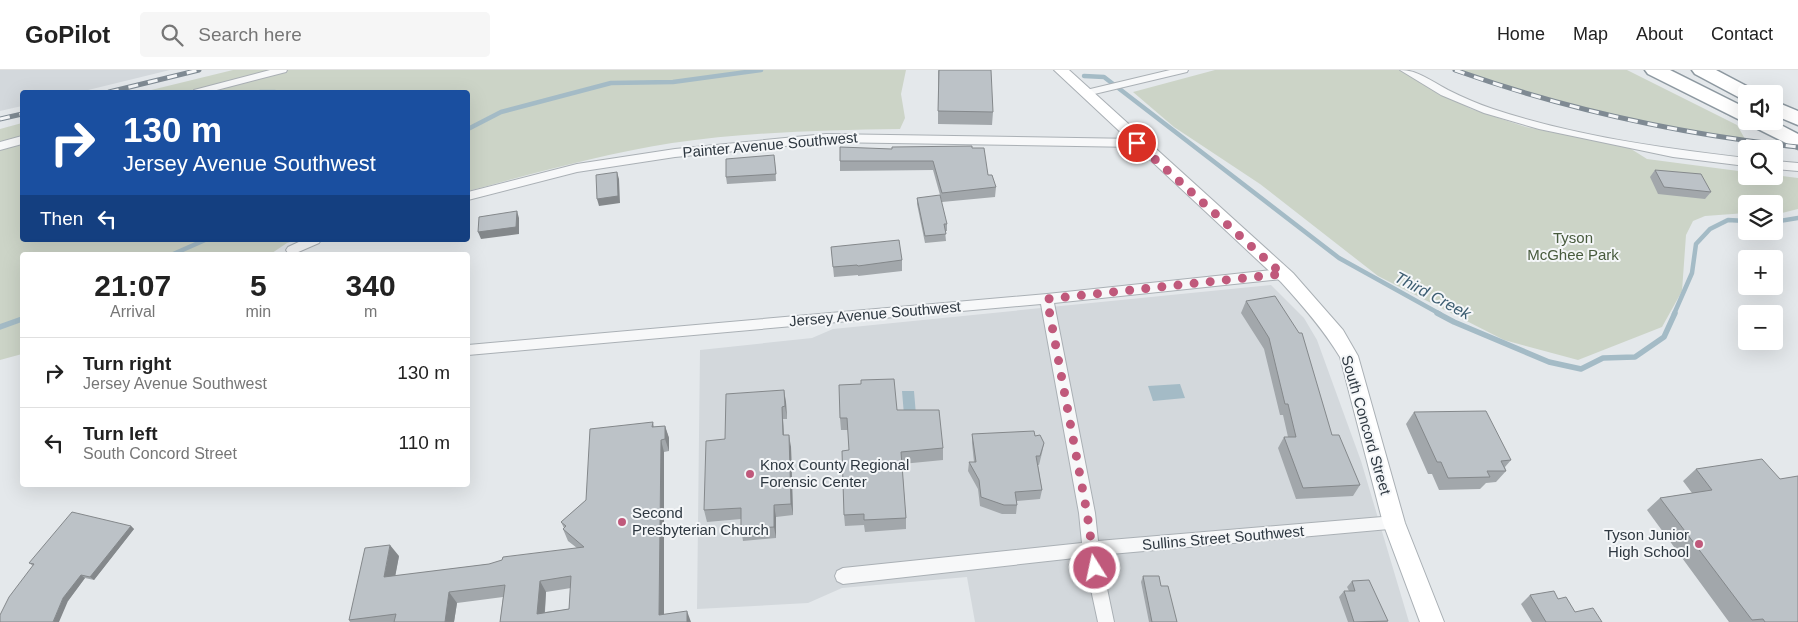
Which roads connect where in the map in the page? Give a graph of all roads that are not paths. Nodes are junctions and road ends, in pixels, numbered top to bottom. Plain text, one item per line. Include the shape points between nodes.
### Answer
1 (282, 70) edge
2 (1061, 70) edge
3 (1183, 70) edge
4 (1405, 70) edge
5 (1655, 70) edge
6 (1707, 72) edge
7 (1738, 85) edge
8 (1738, 89) edge
9 (206, 90) edge
10 (1086, 94) junction
11 (1783, 104) edge
12 (1798, 111) edge
13 (1738, 112) edge
14 (1783, 112) edge
15 (1798, 119) edge
16 (1774, 130) edge
17 (20, 141) edge
18 (1798, 142) edge
19 (1137, 143) junction
20 (0, 146) edge
21 (1738, 161) edge
22 (1783, 166) edge
23 (1798, 167) edge
24 (470, 195) edge
25 (310, 242) edge
26 (292, 250) dead end
27 (1282, 274) junction
28 (1047, 299) junction
29 (470, 350) edge
30 (1394, 523) junction
31 (1091, 550) junction
32 (844, 576) dead end
33 (1106, 622) edge
34 (1432, 622) edge

1 - 9 street
2 - 10 street, South Concord Street
3 - 10 street
4 - 21 street via 1488,111 1543,127
5 - 13 highway
6 - 7 highway
6 - 8 highway
10 - 19 street, South Concord Street
11 - 12 highway
14 - 15 highway
16 - 18 highway
17 - 20 street
19 - 24 street, Painter Avenue Southwest via 849,137 802,140 675,153 577,168
19 - 27 street, South Concord Street
22 - 23 street
25 - 26 street
27 - 28 street, Jersey Avenue Southwest
27 - 30 street, South Concord Street via 1322,313 1349,356
28 - 29 street, Jersey Avenue Southwest
28 - 31 street
30 - 31 street, Sullins Street Southwest
30 - 34 street, South Concord Street
31 - 32 street, Sullins Street Southwest
31 - 33 street

